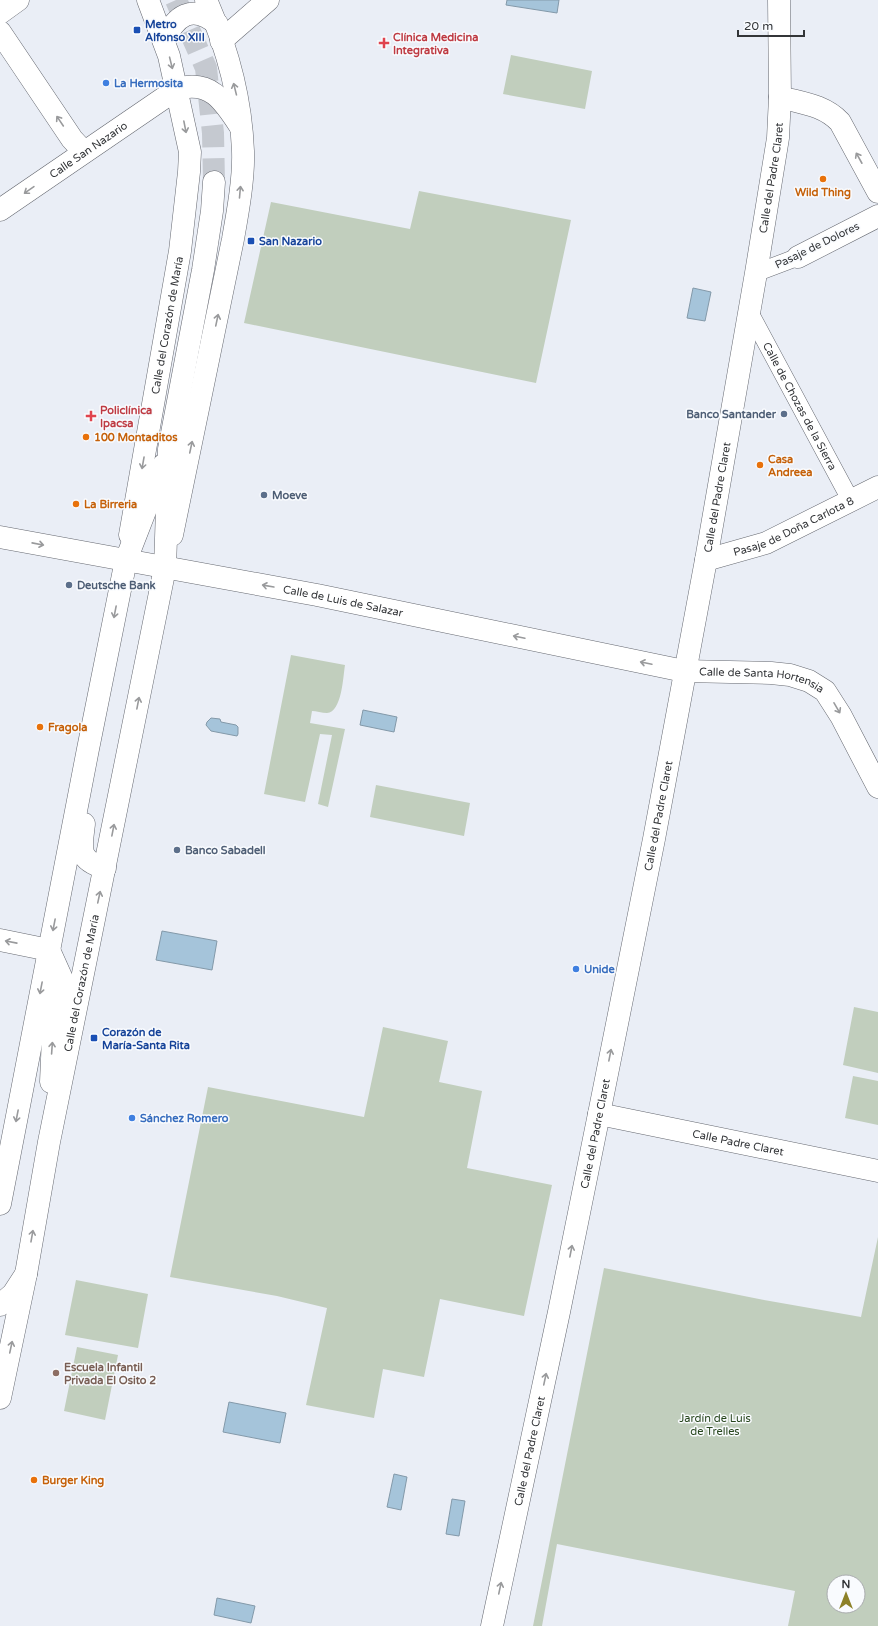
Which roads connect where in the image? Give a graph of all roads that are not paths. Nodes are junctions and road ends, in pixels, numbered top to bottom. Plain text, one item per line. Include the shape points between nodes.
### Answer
1 (18, 0) edge
2 (148, 0) edge
3 (206, 0) edge
4 (268, 0) edge
5 (779, 0) edge
6 (0, 14) edge
7 (0, 32) edge
8 (219, 32) junction
9 (164, 41) junction
10 (177, 89) junction
11 (780, 97) junction
12 (241, 128) junction
13 (84, 152) junction
14 (214, 182) tunnel mouth
15 (878, 192) edge
16 (0, 210) edge
17 (878, 216) edge
18 (798, 257) joint
19 (756, 273) junction
20 (749, 311) junction
21 (169, 449) junction
22 (878, 487) edge
23 (851, 501) junction
24 (0, 536) edge
25 (126, 560) junction
26 (706, 560) junction
27 (165, 568) junction
28 (684, 671) junction
29 (88, 750) junction
30 (872, 757) edge
31 (878, 787) edge
32 (105, 868) junction
33 (0, 940) edge
34 (49, 950) junction
35 (58, 1100) junction
36 (599, 1114) junction
37 (878, 1171) edge
38 (0, 1204) edge
39 (26, 1274) junction
40 (0, 1305) edge
41 (0, 1398) edge
42 (492, 1626) edge

1 - 6 street
2 - 9 street, Calle del Corazón de María
3 - 8 street, Calle del Corazón de María
4 - 8 street
5 - 11 street, Calle del Padre Claret
13 -> 7 street via 72,139
8 - 9 street via 205,15 188,14 174,23
12 -> 8 street, Calle del Corazón de María via 236,88
9 -> 10 street, Calle del Corazón de María
10 - 12 street, Calle del Corazón de María via 192,86 213,92 228,108
10 - 13 street, Calle San Nazario
10 -> 25 street, Calle del Corazón de María via 190,152 189,172 180,251
15 -> 11 street via 840,122 833,114 821,107
11 - 19 street, Calle del Padre Claret via 778,138
27 -> 12 street, Calle del Corazón de María via 233,239 243,152
13 -> 16 street, Calle San Nazario
14 - 21 street, Calle del Corazón de María via 203,270
17 - 18 street, Pasaje de Dolores
18 - 19 street, Pasaje de Dolores
19 - 20 street, Calle del Padre Claret
20 - 23 street, Calle de Chozas de la Sierra
20 - 26 street, Calle del Padre Claret
21 - 25 street, Calle del Corazón de María
21 - 27 street, Calle del Corazón de María
22 - 23 street, Pasaje de Doña Carlota 8
23 - 26 street, Pasaje de Doña Carlota 8 via 766,543
24 -> 25 street, Calle de Luis de Salazar
25 - 27 street, Calle de Luis de Salazar
25 -> 29 street, Calle del Corazón de María
26 - 28 street, Calle del Padre Claret
28 -> 27 street, Calle de Luis de Salazar via 317,595
32 -> 27 street, Calle del Corazón de María
28 -> 30 street, Calle de Santa Hortensia via 771,672 809,681 825,691
36 -> 28 street, Calle del Padre Claret via 654,839
29 - 32 street via 90,770 81,850 85,859
29 -> 34 street, Calle del Corazón de María
30 - 31 street, Calle de Santa Hortensia
35 -> 32 street, Calle del Corazón de María
34 -> 33 street
35 -> 34 street via 51,1085 51,1067 62,979
34 -> 38 street, Calle del Corazón de María
39 -> 35 street, Calle del Corazón de María
36 - 37 street, Calle Padre Claret
42 -> 36 street, Calle del Padre Claret
39 - 40 street via 13,1294
41 -> 39 street, Calle del Corazón de María

